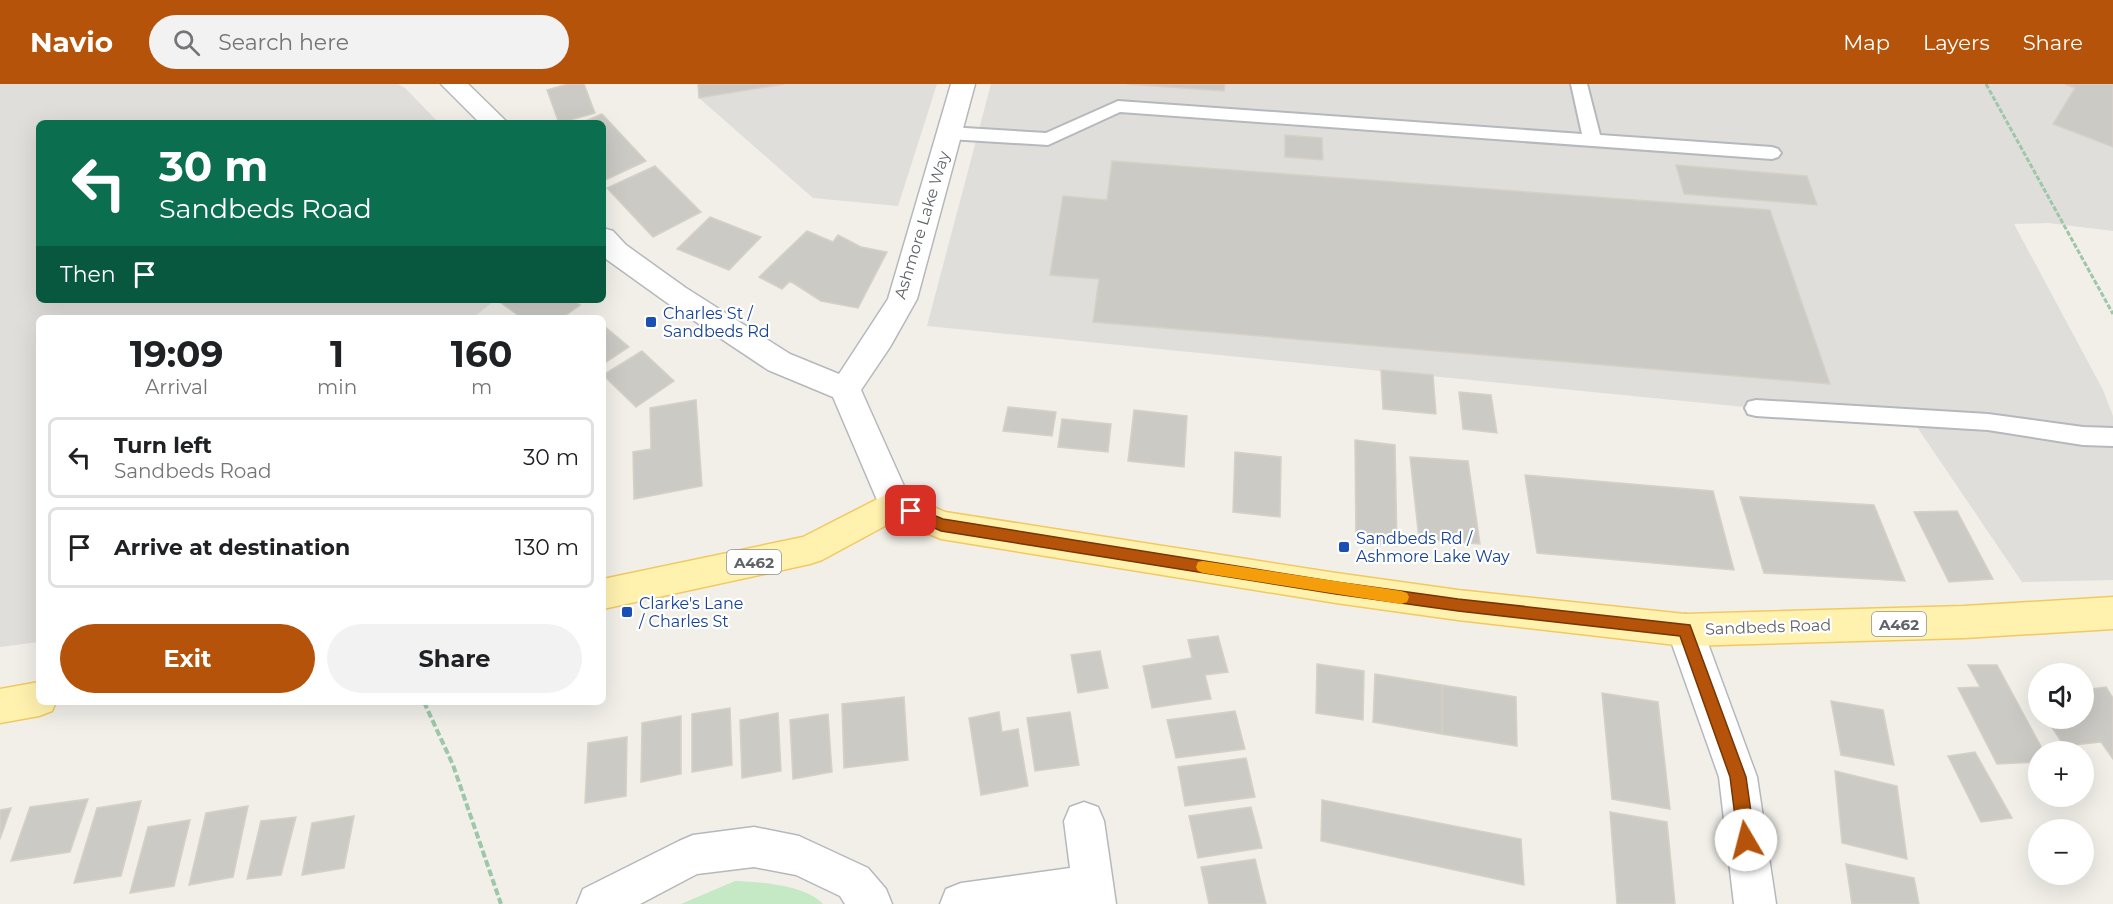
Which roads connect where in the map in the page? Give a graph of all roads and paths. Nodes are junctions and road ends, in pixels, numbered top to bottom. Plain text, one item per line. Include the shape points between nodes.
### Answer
1 (453, 84) edge
2 (963, 84) edge
3 (1579, 84) edge
4 (1986, 84) edge
5 (492, 120) edge
6 (949, 133) junction
7 (1592, 140) junction
8 (1772, 153) dead end
9 (606, 241) edge
10 (2113, 314) edge
11 (845, 389) junction
12 (1756, 408) dead end
13 (2113, 437) edge
14 (896, 504) junction
15 (606, 593) edge
16 (2113, 613) edge
17 (1685, 630) junction
18 (36, 700) edge
19 (425, 705) edge
20 (0, 706) edge
21 (1084, 822) dead end
22 (1093, 895) edge
23 (501, 904) edge
24 (598, 904) edge
25 (871, 904) edge
26 (961, 904) edge
27 (1755, 904) edge

1 - 5 street
2 - 6 street, Ashmore Lake Way
3 - 7 lane
4 - 10 path
6 - 7 lane via 1048,139 1118,106
6 - 11 street, Ashmore Lake Way via 902,298
7 - 8 lane
9 - 11 street via 676,295 779,362
11 - 14 street
12 - 13 lane via 1988,422
14 - 15 main road, A462 via 810,550
14 - 17 main road, Sandbeds Road / A462 via 941,525 1458,605
16 - 17 main road, Sandbeds Road / A462 via 1964,622
17 - 27 street via 1738,777
18 - 20 main road
19 - 23 path via 453,765
21 - 22 street
22 - 26 street
24 - 25 street via 693,855 754,847 799,856 854,882

